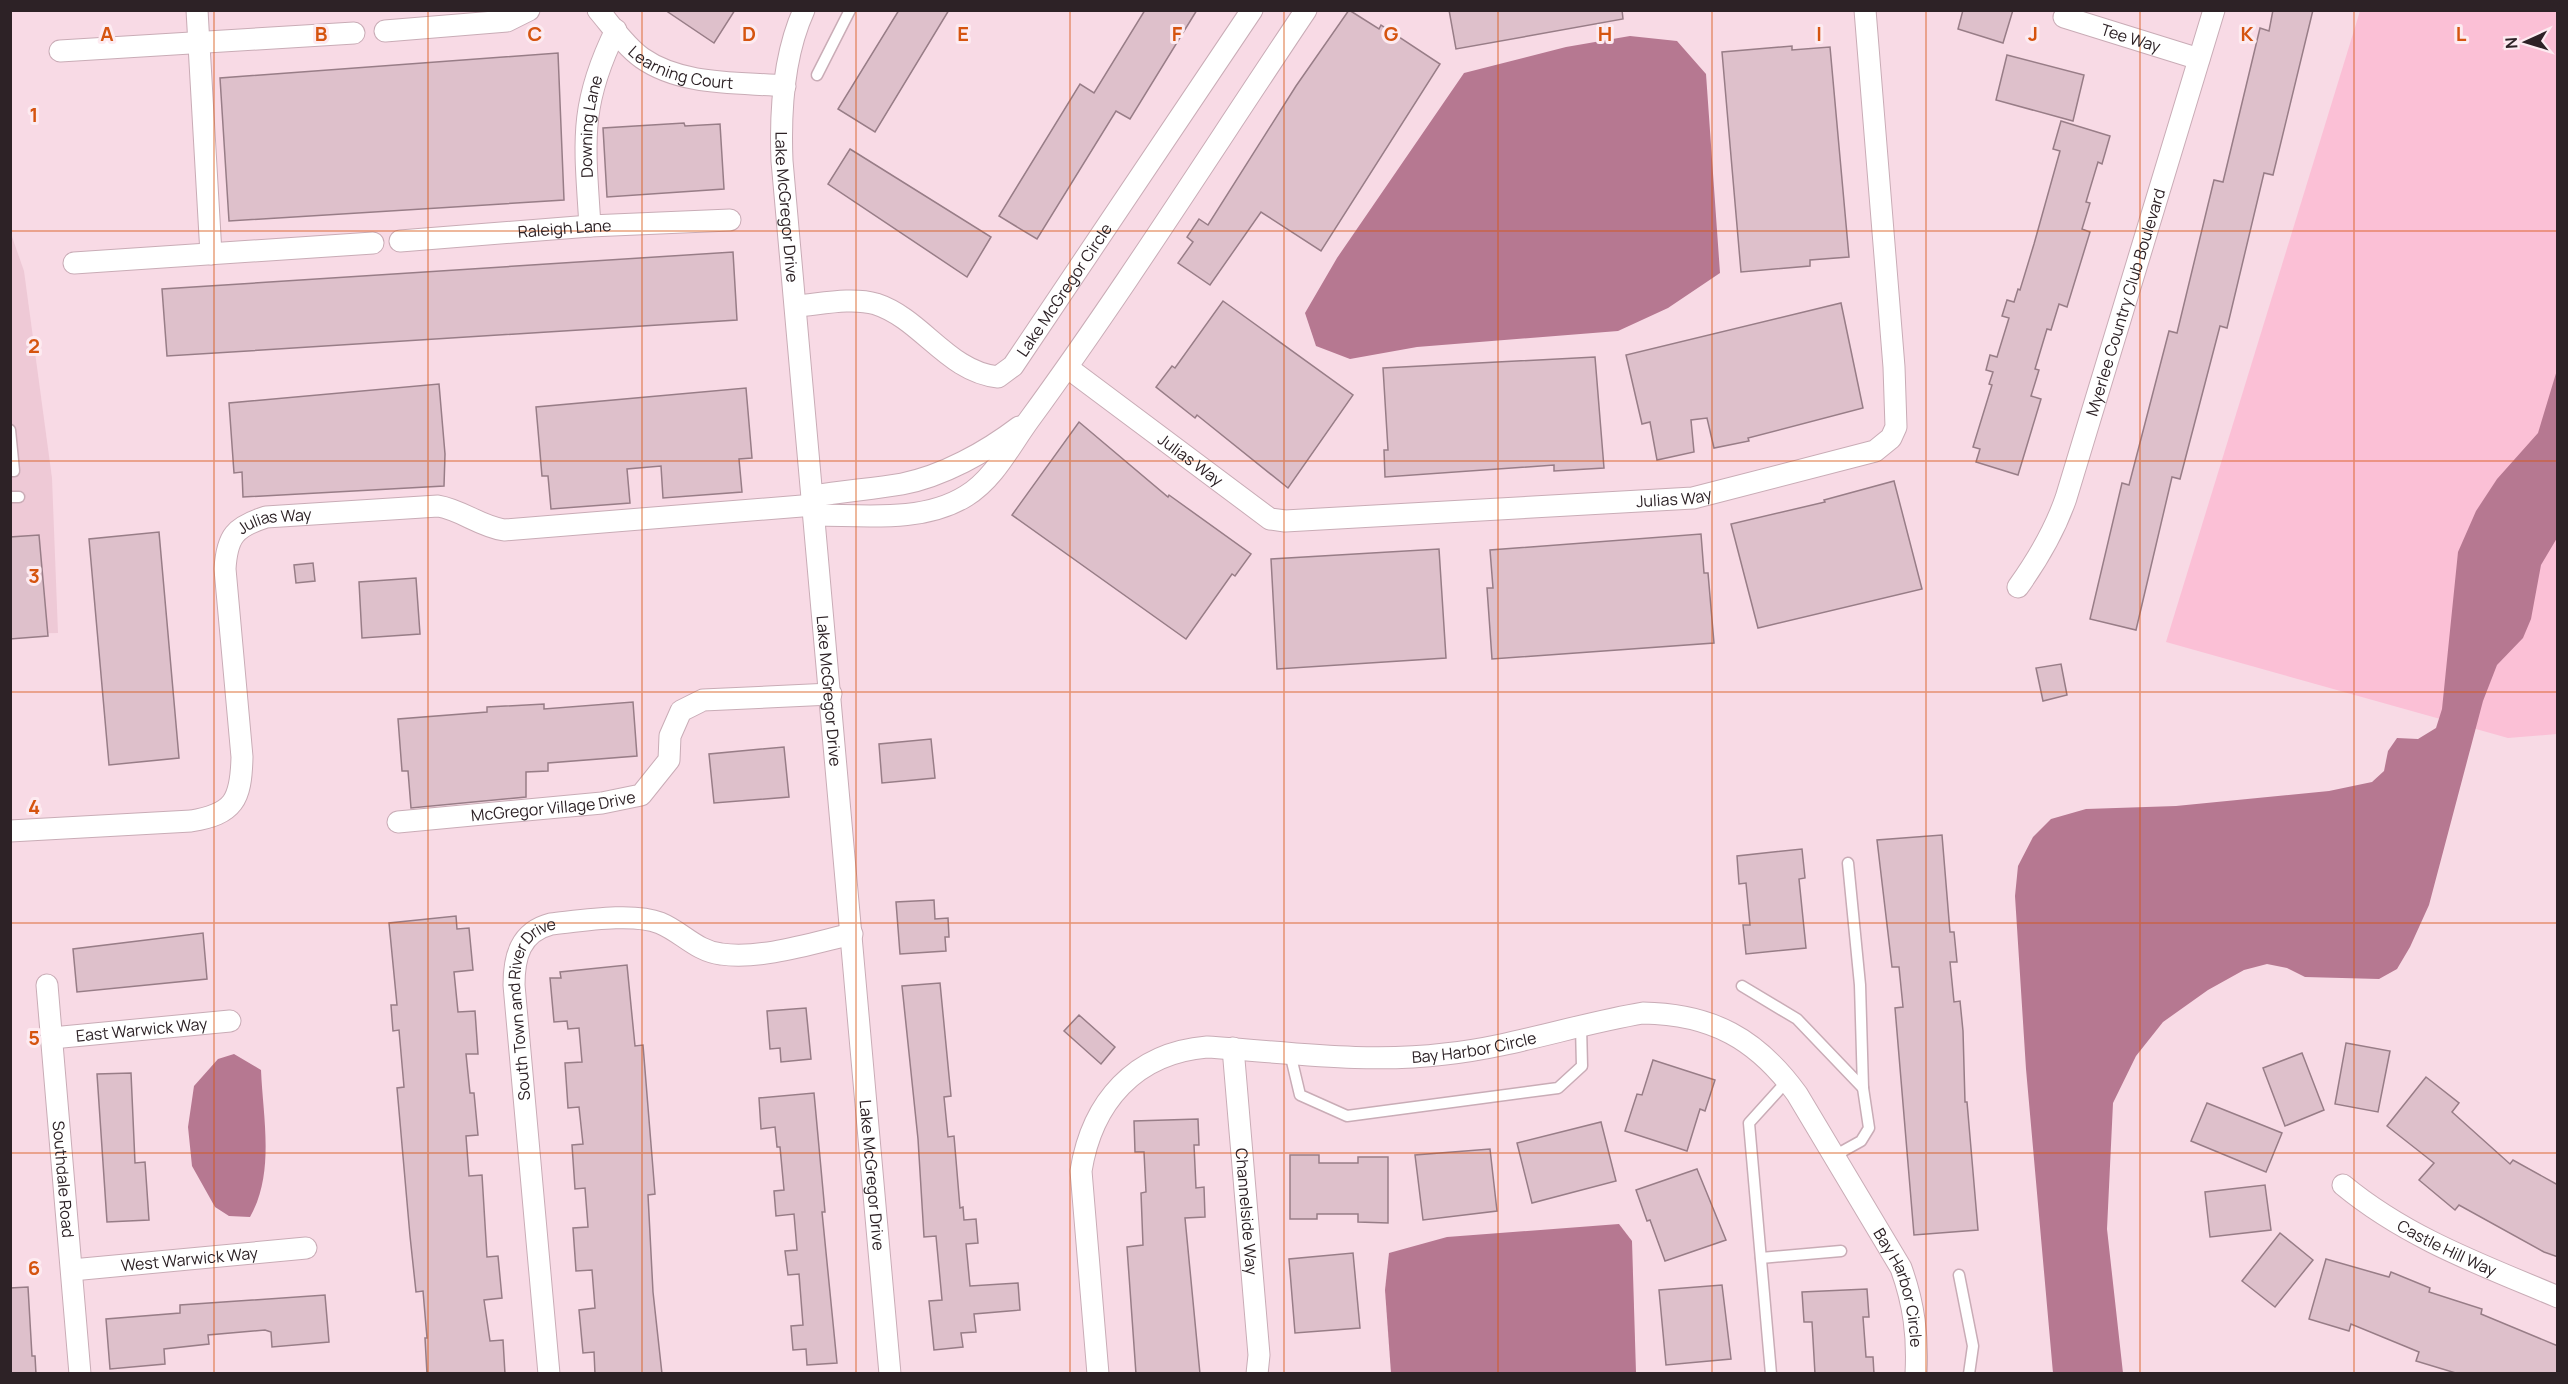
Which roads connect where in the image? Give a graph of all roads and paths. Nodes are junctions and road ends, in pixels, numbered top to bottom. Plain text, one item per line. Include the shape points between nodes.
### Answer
1 (197, 10) edge
2 (529, 10) edge
3 (804, 10) edge
4 (850, 10) edge
5 (1252, 10) edge
6 (1306, 10) edge
7 (1865, 10) edge
8 (2214, 10) edge
9 (602, 12) edge
10 (2064, 17) dead end
11 (616, 30) junction
12 (385, 31) dead end
13 (354, 33) dead end
14 (199, 45) junction
15 (60, 51) dead end
16 (2199, 59) junction
17 (817, 75) dead end
18 (785, 86) junction
19 (730, 220) dead end
20 (590, 226) junction
21 (400, 241) dead end
22 (373, 243) dead end
23 (211, 254) junction
24 (74, 263) dead end
25 (797, 306) junction
26 (1068, 368) junction
27 (1029, 420) junction
28 (10, 430) edge
29 (10, 471) edge
30 (814, 505) junction
31 (2018, 587) dead end
32 (831, 694) junction
33 (398, 822) dead end
34 (10, 831) edge
35 (1848, 863) dead end
36 (852, 934) junction
37 (47, 985) dead end
38 (1742, 986) dead end
39 (230, 1021) dead end
40 (1581, 1026) junction
41 (52, 1038) junction
42 (1233, 1048) junction
43 (1290, 1053) junction
44 (1787, 1081) junction
45 (1863, 1088) junction
46 (1834, 1156) junction
47 (2343, 1185) dead end
48 (306, 1248) dead end
49 (1841, 1251) dead end
50 (1761, 1258) junction
51 (72, 1270) junction
52 (1959, 1275) dead end
53 (2558, 1297) edge
54 (80, 1374) edge
55 (549, 1374) edge
56 (890, 1374) edge
57 (1098, 1374) edge
58 (1257, 1374) edge
59 (1771, 1374) edge
60 (1916, 1374) edge
61 (1969, 1374) edge

1 - 14 street
2 - 12 street via 507,21
3 - 18 street, Lake McGregor Drive via 794,36
4 - 17 lane
5 - 25 street, Lake McGregor Circle via 1013,366 998,377 981,375 964,366 877,304
6 - 26 street, Julias Way
7 - 26 street, Julias Way via 1896,427 1891,438 1875,451 1693,498 1285,521 1270,519
8 - 16 street, Myerlee Country Club Boulevard
9 - 11 street, Learning Court
10 - 16 street, Tee Way
11 - 18 street, Learning Court via 640,57 661,69 711,80
11 - 20 street, Downing Lane via 595,78 585,124
13 - 14 street
14 - 15 street
14 - 23 street
16 - 31 street, Myerlee Country Club Boulevard via 2059,519 2036,563
18 - 25 street, Lake McGregor Drive via 782,161
19 - 20 street, Raleigh Lane
20 - 21 street, Raleigh Lane
22 - 23 street
23 - 24 street
25 - 30 street, Lake McGregor Drive
26 - 27 street, Julias Way
27 - 30 street, Julias Way via 968,459 925,477
27 - 30 street, Julias Way via 980,487 951,504 905,514
28 - 29 lane via 14,471
30 - 32 street, Lake McGregor Drive
30 - 34 street, Julias Way via 504,530 487,528 454,509 438,506 266,517 245,524 232,536 226,549 225,569 242,758 242,783 236,800 224,812 190,821
32 - 33 street, McGregor Village Drive via 703,700 681,711 670,736 669,760 641,795 602,803
32 - 36 street, Lake McGregor Drive
35 - 45 lane via 1860,985
36 - 55 street, South Town and River Drive via 730,955 694,945 662,924 636,919 551,924 522,942 514,985
36 - 56 street, Lake McGregor Drive
37 - 41 street, Southdale Road
38 - 45 lane via 1797,1019
39 - 41 street, East Warwick Way
40 - 43 street, Bay Harbor Circle via 1479,1050 1444,1054 1357,1058
40 - 43 lane via 1582,1066 1558,1088 1347,1116 1300,1095
40 - 44 street, Bay Harbor Circle via 1643,1013 1670,1013 1730,1032 1755,1047
41 - 51 street, Southdale Road
42 - 43 street, Bay Harbor Circle
42 - 57 street, Bay Harbor Circle via 1184,1049 1149,1064 1128,1078 1094,1121 1085,1144 1081,1172
42 - 58 street, Channelside Way via 1259,1355
44 - 46 street, Bay Harbor Circle
44 - 50 lane via 1749,1123
45 - 46 lane via 1869,1128 1861,1141
46 - 60 street, Bay Harbor Circle via 1901,1268 1912,1300 1918,1339
47 - 53 street, Castle Hill Way via 2408,1231
48 - 51 street, West Warwick Way
49 - 50 lane
50 - 59 lane
51 - 54 street, Southdale Road
52 - 61 lane via 1973,1346

